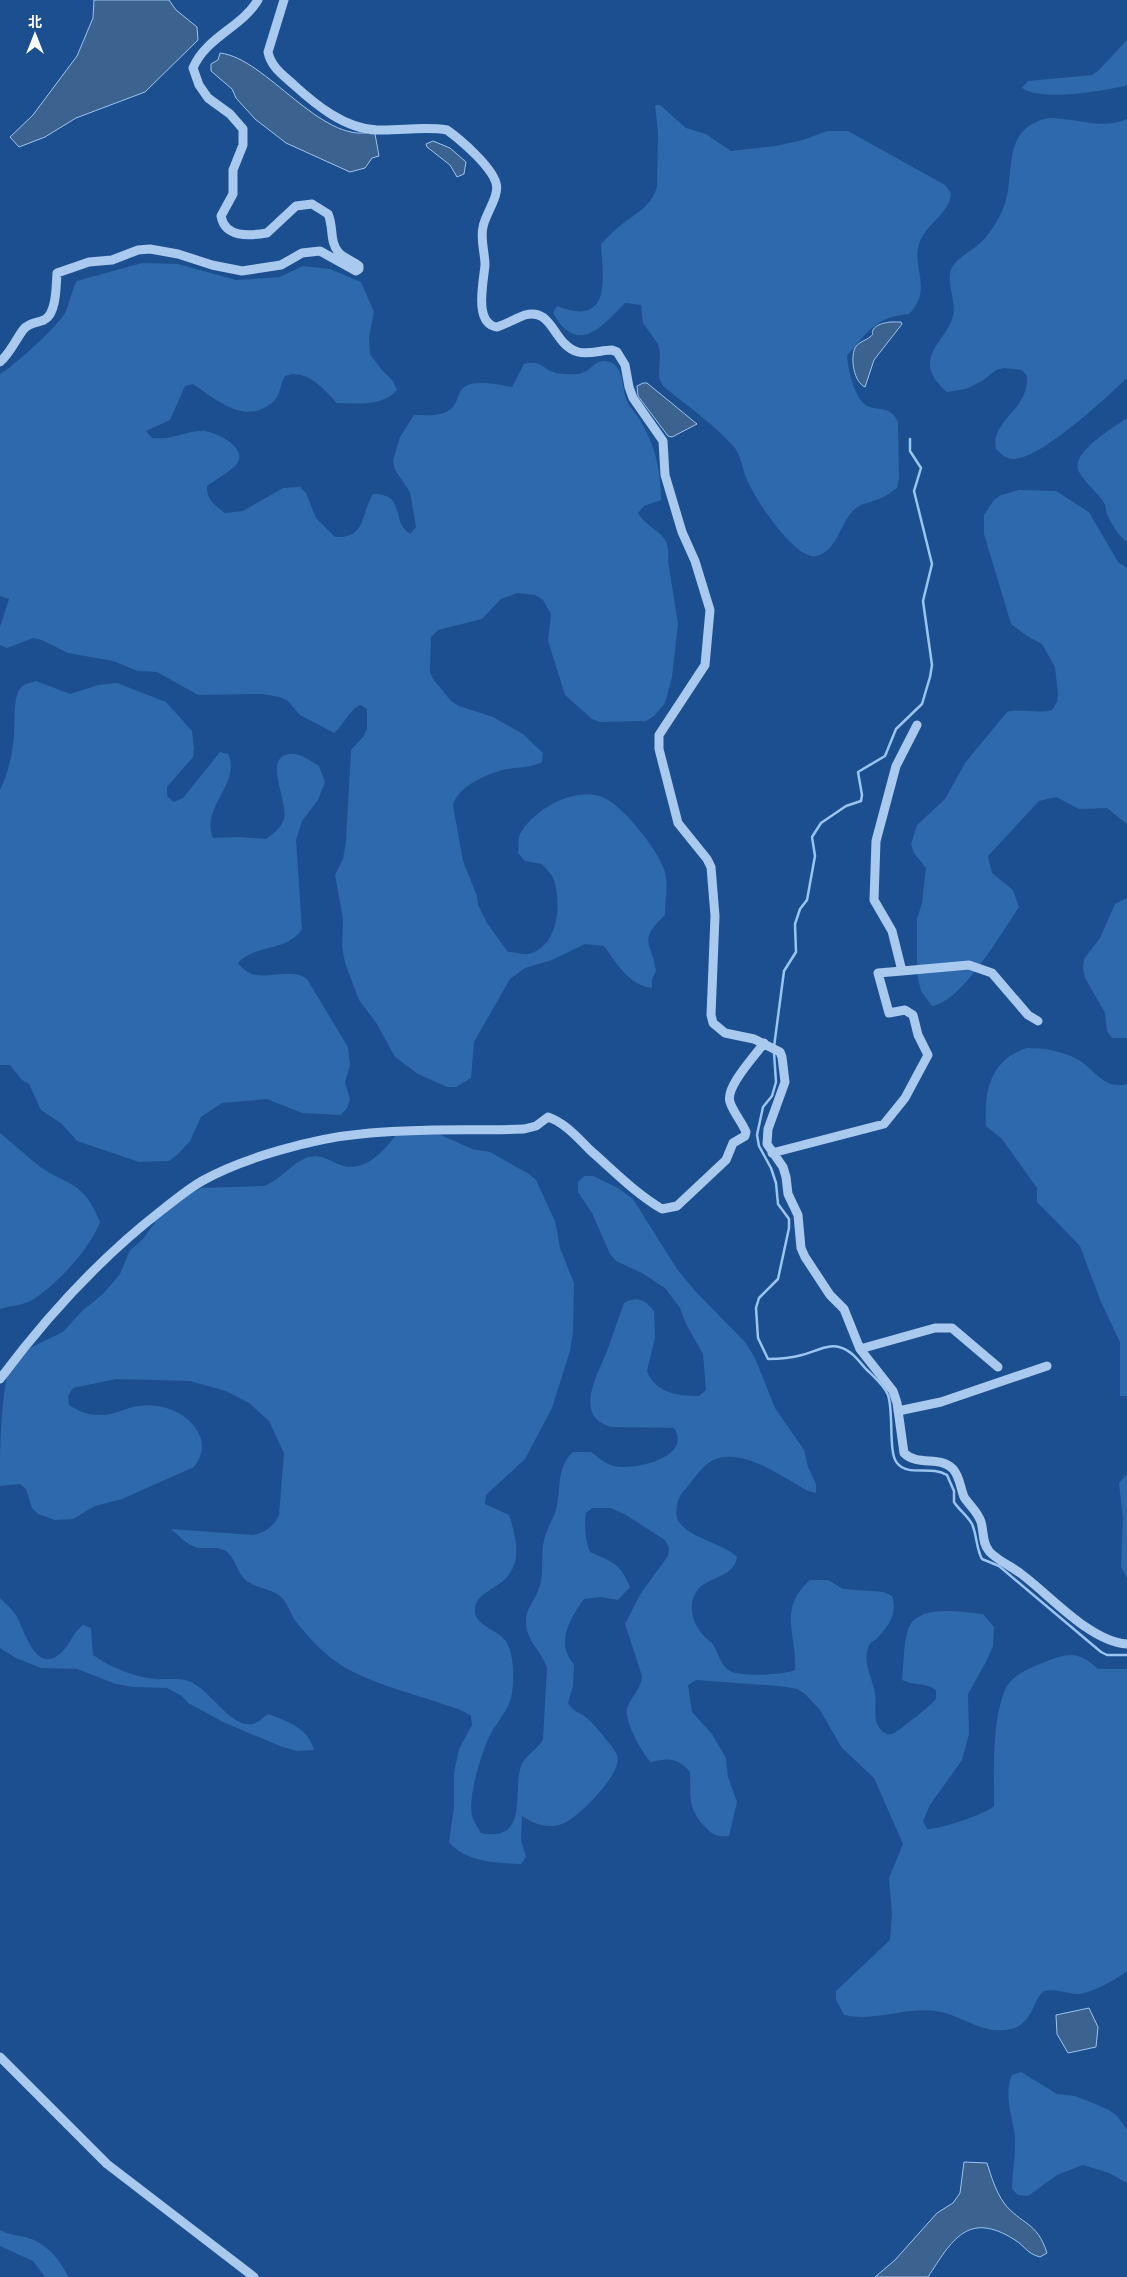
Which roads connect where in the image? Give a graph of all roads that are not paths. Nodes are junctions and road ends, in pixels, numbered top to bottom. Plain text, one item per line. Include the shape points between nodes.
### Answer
1 (258, 0) edge
2 (284, 0) edge
3 (0, 362) edge
4 (917, 726) dead end
5 (902, 971) junction
6 (1038, 1021) dead end
7 (766, 1044) junction
8 (772, 1153) junction
9 (860, 1350) junction
10 (1047, 1366) dead end
11 (998, 1367) dead end
12 (0, 1379) edge
13 (898, 1411) junction
14 (1127, 1644) edge
15 (0, 2057) edge
16 (254, 2277) edge

1 - 3 street via 243,19 208,46 193,68 208,98 243,128 243,145 234,170 234,194 221,216 222,224 237,234 266,233 296,206 312,204 328,214 333,244 339,253 359,266 359,270 347,268 320,251 302,253 281,265 242,272 150,249 112,260 89,262 57,273 58,287 49,315 24,328
2 - 7 street via 268,52 274,67 301,92 332,115 375,130 447,130 484,166 496,184 482,227 485,265 481,301 486,320 497,327 525,315 538,315 551,324 569,349 580,353 617,352 626,365 633,398 663,441 665,474 710,610 705,665 659,735 659,749 678,823 711,867 715,916 713,1023 725,1033 754,1038
4 - 5 street via 896,766 876,841 874,900 892,931
5 - 6 street via 970,965 992,973 1028,1015
5 - 8 street via 878,974 888,1013 905,1010 914,1015 918,1035 928,1055 905,1098 884,1124
7 - 8 street via 780,1052 785,1068 785,1082 766,1137
7 - 12 street via 728,1094 745,1136 733,1142 726,1160 677,1206 662,1209 642,1197 574,1135 548,1117 536,1126 524,1129 360,1134 271,1154 200,1182 142,1225 43,1323
8 - 9 street via 782,1167 788,1194 798,1215 801,1248 830,1295 844,1309
9 - 11 street via 935,1328 952,1328
9 - 13 street via 893,1390
10 - 13 street via 941,1402
13 - 14 street via 904,1452 915,1461 941,1462 951,1466 965,1498 981,1523 984,1543 990,1554 1021,1573 1097,1634
15 - 16 street via 107,2164

